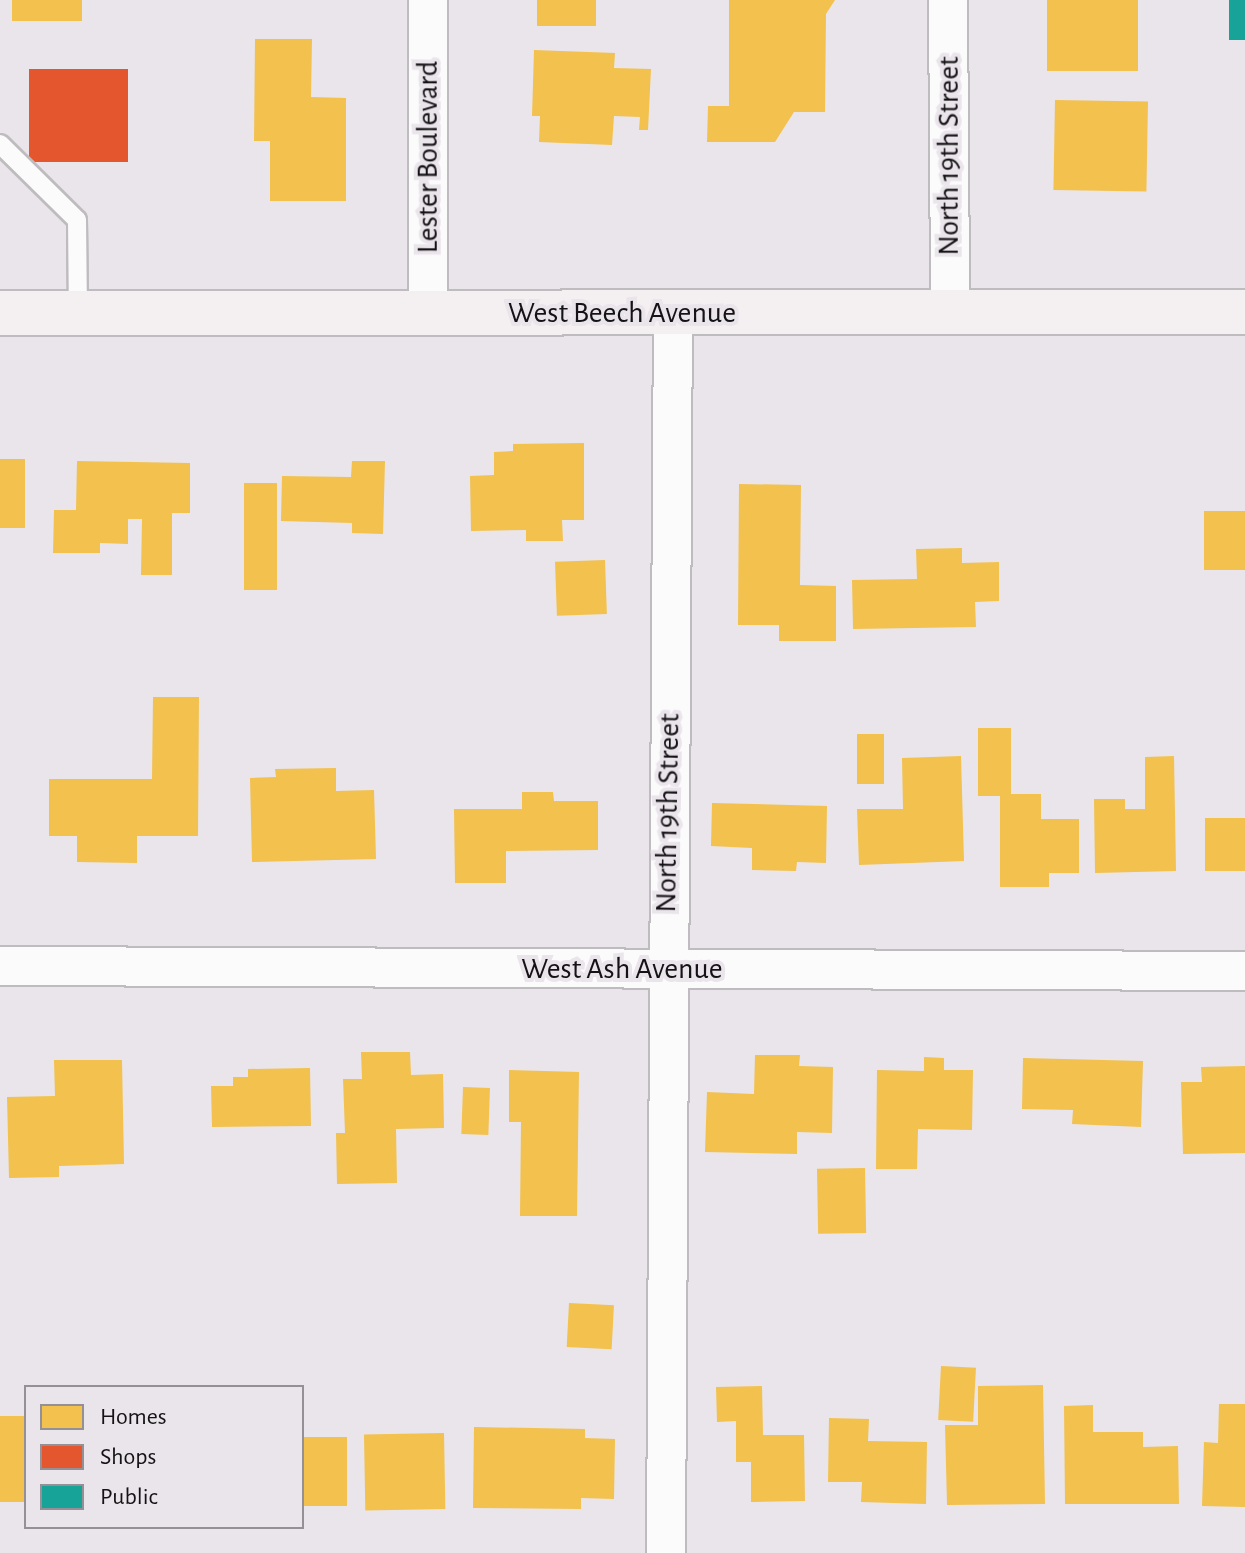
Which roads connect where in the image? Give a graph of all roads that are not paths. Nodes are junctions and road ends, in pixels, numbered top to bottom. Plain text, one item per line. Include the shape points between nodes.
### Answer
1 (428, 0) edge
2 (948, 0) edge
3 (0, 144) edge
4 (950, 312) junction
5 (1245, 312) edge
6 (0, 313) edge
7 (673, 313) junction
8 (78, 314) junction
9 (428, 314) junction
10 (0, 966) edge
11 (666, 969) junction
12 (1245, 971) edge
13 (666, 1553) edge

1 - 9 street, Lester Boulevard
2 - 4 street, North 19th Street
3 - 8 lane via 77,220
4 - 5 main road, West Beech Avenue
4 - 7 main road, West Beech Avenue
6 - 8 main road, West Beech Avenue
7 - 9 main road, West Beech Avenue
7 - 11 street, North 19th Street
8 - 9 main road, West Beech Avenue
10 - 11 street, West Ash Avenue
11 - 12 street, West Ash Avenue
11 - 13 street, North 19th Street

